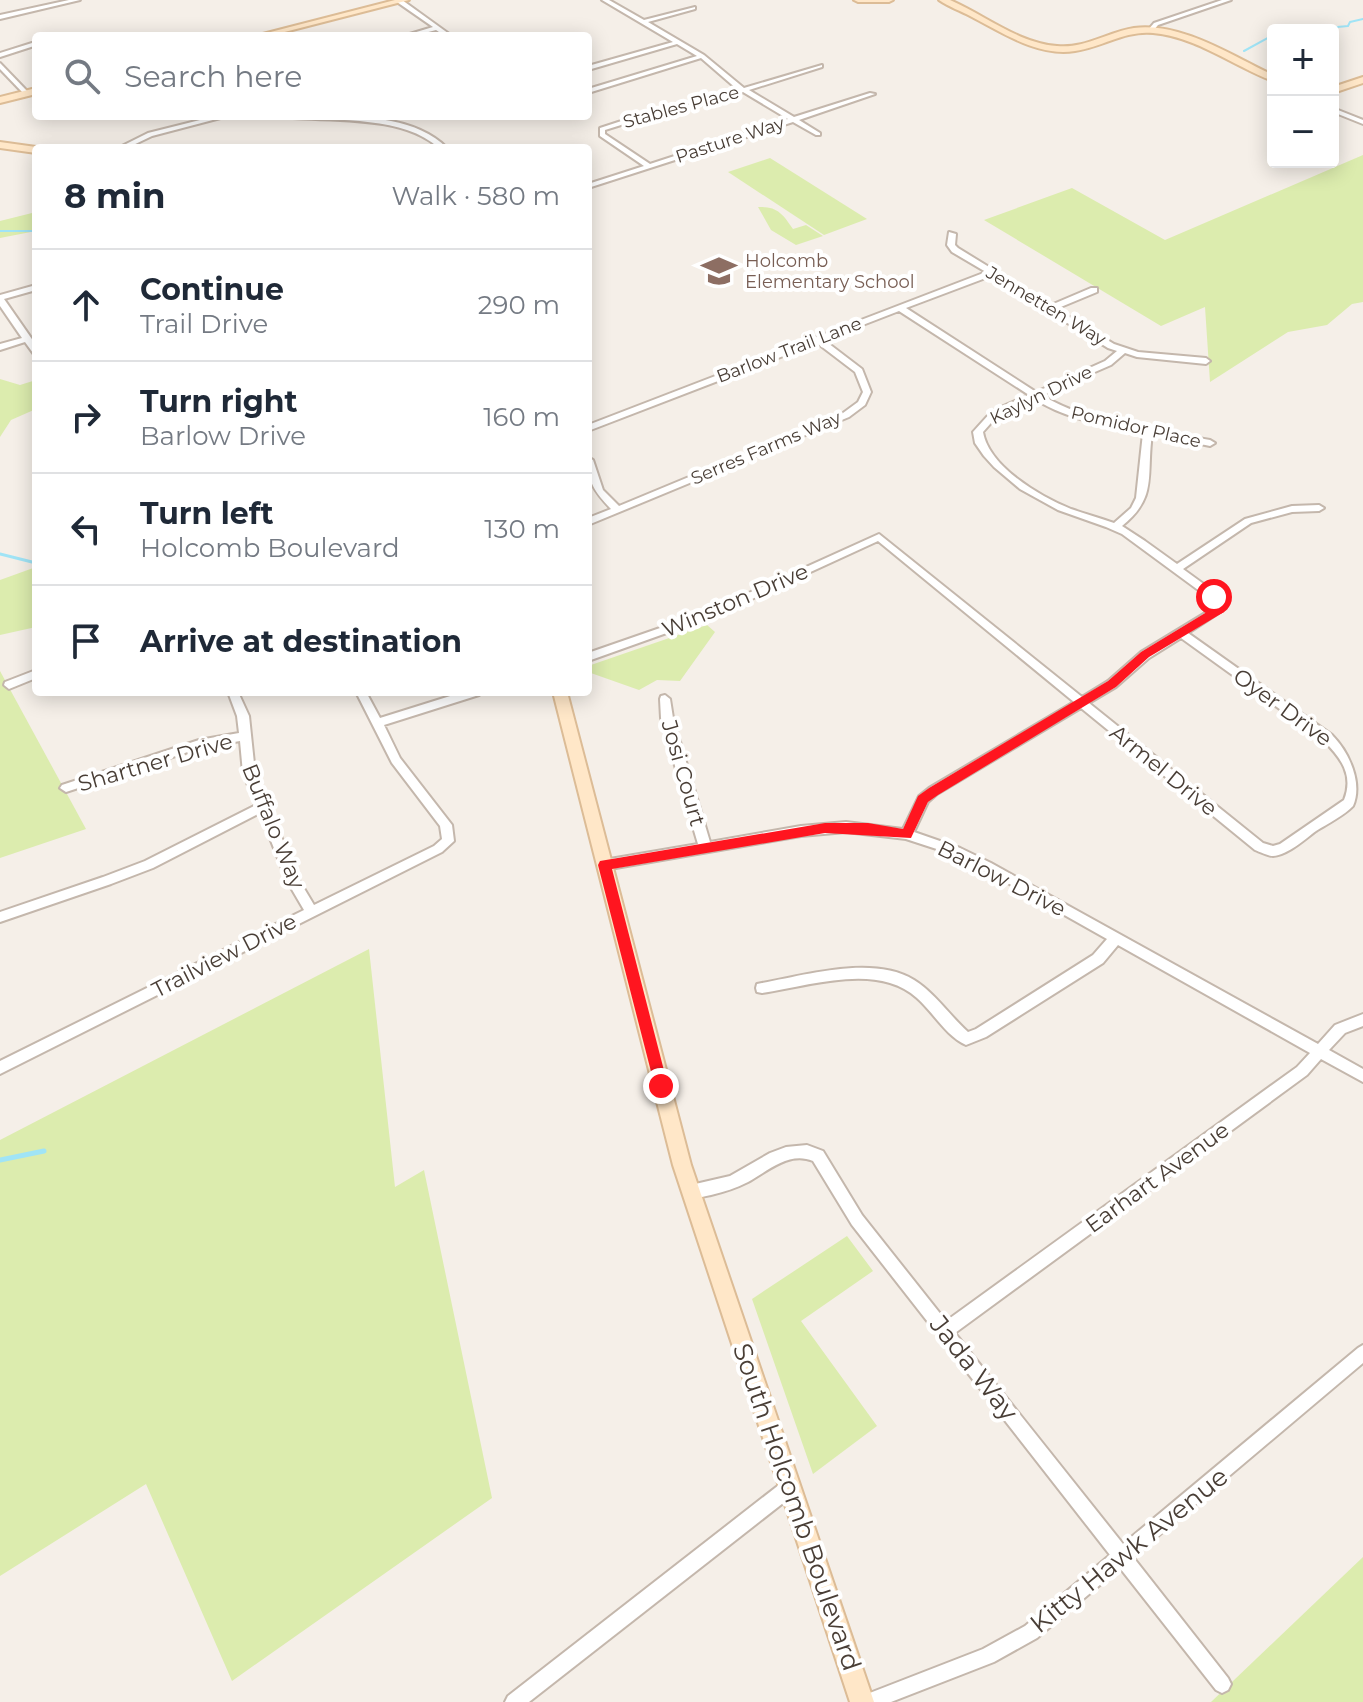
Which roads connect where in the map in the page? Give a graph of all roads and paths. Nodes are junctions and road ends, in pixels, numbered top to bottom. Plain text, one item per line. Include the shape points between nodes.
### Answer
1 (77, 0) edge
2 (605, 0) edge
3 (858, 0) edge
4 (889, 0) edge
5 (943, 0) edge
6 (1228, 0) edge
7 (402, 1) edge
8 (693, 8) dead end
9 (0, 17) edge
10 (643, 22) junction
11 (437, 28) junction
12 (1151, 30) junction
13 (275, 32) edge
14 (422, 32) edge
15 (443, 32) edge
16 (678, 42) junction
17 (32, 45) dead end
18 (0, 55) edge
19 (702, 56) junction
20 (0, 65) edge
21 (820, 66) dead end
22 (592, 67) edge
23 (1267, 75) edge
24 (1363, 80) edge
25 (1339, 88) edge
26 (592, 90) edge
27 (743, 90) junction
28 (31, 92) edge
29 (872, 94) dead end
30 (0, 100) edge
31 (1339, 112) edge
32 (793, 119) junction
33 (208, 120) edge
34 (332, 120) edge
35 (1363, 122) edge
36 (818, 134) dead end
37 (130, 144) edge
38 (439, 144) edge
39 (0, 145) edge
40 (32, 149) edge
41 (649, 166) junction
42 (592, 185) edge
43 (952, 234) dead end
44 (991, 273) junction
45 (32, 288) edge
46 (1094, 290) dead end
47 (0, 299) edge
48 (900, 308) junction
49 (1049, 309) junction
50 (27, 339) junction
51 (818, 339) junction
52 (32, 346) edge
53 (0, 347) edge
54 (1122, 351) junction
55 (1206, 361) dead end
56 (1034, 396) junction
57 (592, 426) edge
58 (1148, 431) junction
59 (1210, 443) dead end
60 (592, 471) edge
61 (1319, 508) dead end
62 (618, 510) junction
63 (592, 520) edge
64 (1115, 527) junction
65 (879, 537) joint
66 (1178, 568) junction
67 (1181, 633) junction
68 (592, 656) edge
69 (32, 676) edge
70 (9, 685) dead end
71 (235, 696) edge
72 (363, 696) edge
73 (462, 696) edge
74 (561, 696) edge
75 (665, 699) dead end
76 (1084, 702) junction
77 (377, 723) junction
78 (245, 736) junction
79 (66, 788) dead end
80 (263, 807) junction
81 (907, 834) junction
82 (705, 847) junction
83 (1273, 851) joint
84 (604, 865) junction
85 (311, 912) junction
86 (0, 917) edge
87 (1116, 938) junction
88 (762, 988) dead end
89 (1363, 1020) edge
90 (1320, 1052) junction
91 (0, 1068) edge
92 (1363, 1076) edge
93 (691, 1192) junction
94 (945, 1331) junction
95 (1363, 1353) edge
96 (790, 1487) junction
97 (1121, 1559) junction
98 (1222, 1684) dead end
99 (514, 1702) edge
100 (862, 1702) edge
101 (868, 1702) edge

1 - 9 street
2 - 10 street
3 - 4 street
5 - 12 street via 1054,49
6 - 12 street
7 - 11 street
7 - 13 street
8 - 10 street
10 - 16 street
11 - 14 street
11 - 15 street
12 - 23 street
16 - 19 street
16 - 22 street
17 - 18 street
19 - 26 street
19 - 27 street
20 - 28 street
21 - 27 street, Stables Place
24 - 25 street
27 - 32 street
27 - 41 street, Stables Place via 602,129 602,135
28 - 30 street
29 - 32 street, Pasture Way
31 - 35 street
32 - 36 street
32 - 41 street, Pasture Way
33 - 37 street
34 - 38 street via 411,128
39 - 40 street
41 - 42 street, Pasture Way
43 - 44 street, Jennetten Way via 955,250
44 - 48 street, Barlow Trail Lane
44 - 49 street, Jennetten Way
45 - 47 street
46 - 49 street
47 - 50 street
48 - 51 street, Barlow Trail Lane
48 - 56 street, Pomidor Place
49 - 54 street, Jennetten Way
50 - 52 street
50 - 53 street
51 - 57 street, Barlow Trail Lane
51 - 62 street, Serres Farms Way via 859,371 867,392 862,403 846,415
54 - 55 street, Jennetten Way
54 - 56 street, Kaylyn Drive via 1108,363
56 - 58 street, Pomidor Place via 1072,415
56 - 64 street, Kaylyn Drive via 987,419 977,440 983,452 1048,502
58 - 59 street, Pomidor Place
58 - 64 street via 1142,498
60 - 62 street via 599,491
61 - 66 street via 1248,521
62 - 63 street, Serres Farms Way
64 - 66 street, Kaylyn Drive
65 - 68 street, Winston Drive via 705,616
65 - 76 street, Armel Drive
66 - 67 street, Kaylyn Drive via 1221,603 1218,611
67 - 76 street
67 - 83 street, Oyer Drive via 1328,738 1354,769 1355,793 1349,803
69 - 70 street
71 - 78 street, Buffalo Way
72 - 77 street
73 - 77 street
74 - 84 street, South Holcomb Boulevard
75 - 82 street, Josi Court
76 - 81 street via 933,791 923,799
76 - 83 street, Armel Drive via 1259,847
77 - 85 street, Trailview Drive via 396,760 446,825 448,841
78 - 79 street, Shartner Drive via 199,744
78 - 80 street, Buffalo Way via 246,763
80 - 85 street, Buffalo Way
80 - 86 street via 137,869
81 - 82 street, Barlow Drive via 825,828
81 - 87 street, Barlow Drive via 987,866
82 - 84 street, Barlow Drive
84 - 93 street, South Holcomb Boulevard
85 - 91 street, Trailview Drive
87 - 88 street via 1098,959 966,1039 917,990 894,975 860,974
87 - 90 street, Barlow Drive
89 - 90 street, Earhart Avenue via 1340,1029
90 - 92 street, Barlow Drive
90 - 94 street, Earhart Avenue via 1302,1071
93 - 94 street, Jada Way via 738,1180 784,1154 809,1151 826,1166 857,1220
93 - 96 street, South Holcomb Boulevard
94 - 97 street, Jada Way
95 - 97 street, Kitty Hawk Avenue
96 - 99 street
96 - 100 street, South Holcomb Boulevard
97 - 98 street, Jada Way
97 - 101 street, Kitty Hawk Avenue via 1019,1639

